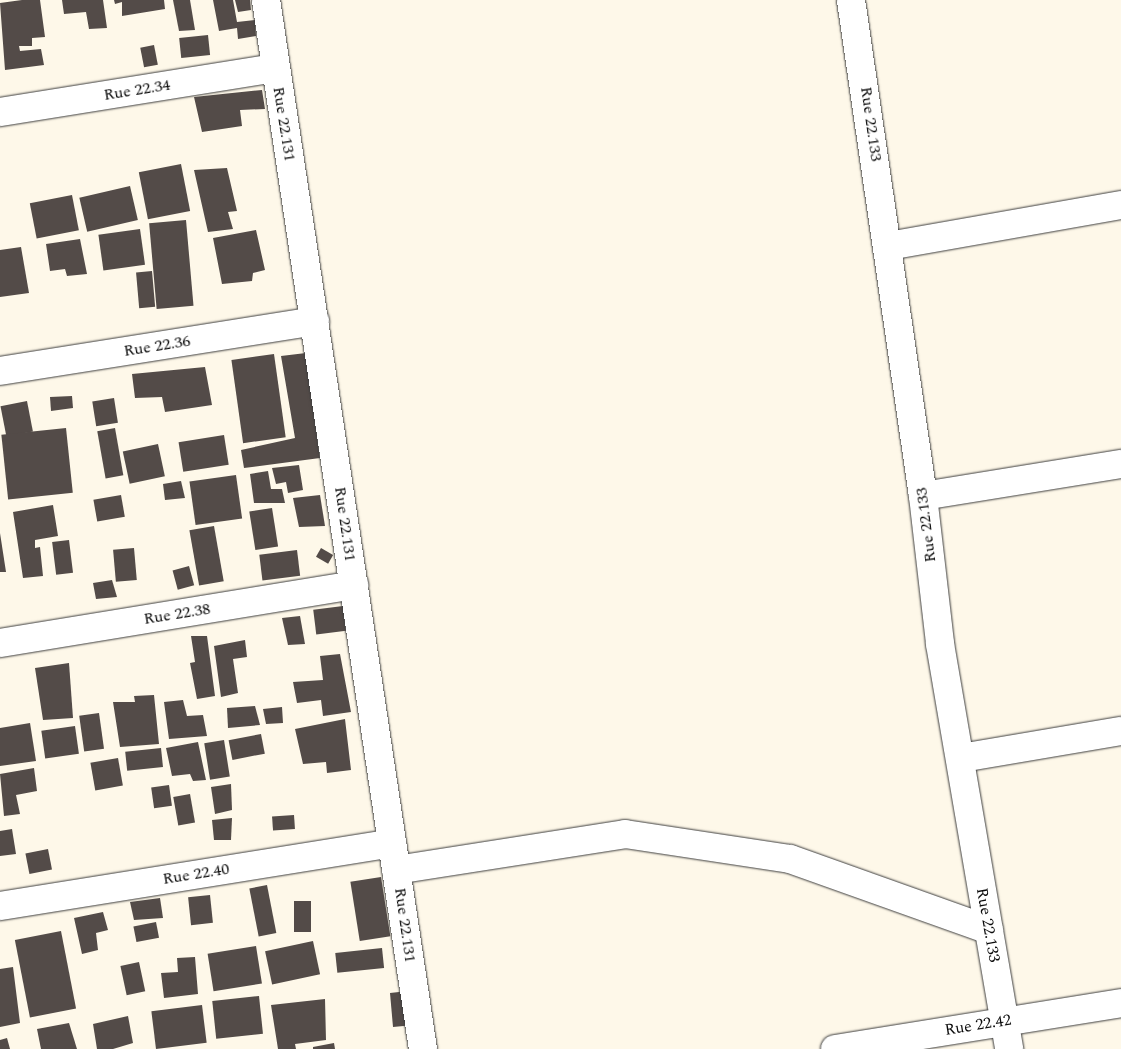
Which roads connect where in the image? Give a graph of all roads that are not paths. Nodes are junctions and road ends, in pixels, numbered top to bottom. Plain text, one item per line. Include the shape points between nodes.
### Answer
1 (266, 0) edge
2 (851, 0) edge
3 (275, 68) junction
4 (0, 112) edge
5 (1121, 205) edge
6 (888, 246) junction
7 (315, 321) junction
8 (0, 372) edge
9 (1121, 464) edge
10 (923, 496) junction
11 (354, 585) junction
12 (0, 642) edge
13 (1121, 731) edge
14 (961, 758) junction
15 (392, 843) junction
16 (396, 870) junction
17 (0, 906) edge
18 (989, 930) junction
19 (1121, 1003) edge
20 (1005, 1021) junction
21 (423, 1049) edge
22 (835, 1049) edge
23 (1009, 1049) edge

1 - 3 street, Rue 22.131
2 - 6 street, Rue 22.133
3 - 4 street, Rue 22.34
3 - 7 street, Rue 22.131
5 - 6 street
6 - 10 street, Rue 22.133
7 - 8 street, Rue 22.36
7 - 11 street, Rue 22.131
9 - 10 street
10 - 14 street, Rue 22.133 via 940,644
11 - 12 street, Rue 22.38
11 - 15 street, Rue 22.131
13 - 14 street
14 - 18 street, Rue 22.133
15 - 16 street, Rue 22.131
15 - 17 street, Rue 22.40
16 - 18 street via 625,834 790,859
16 - 21 street, Rue 22.131
18 - 20 street, Rue 22.133
19 - 20 street, Rue 22.42
20 - 22 street, Rue 22.42
20 - 23 street, Rue 22.133

